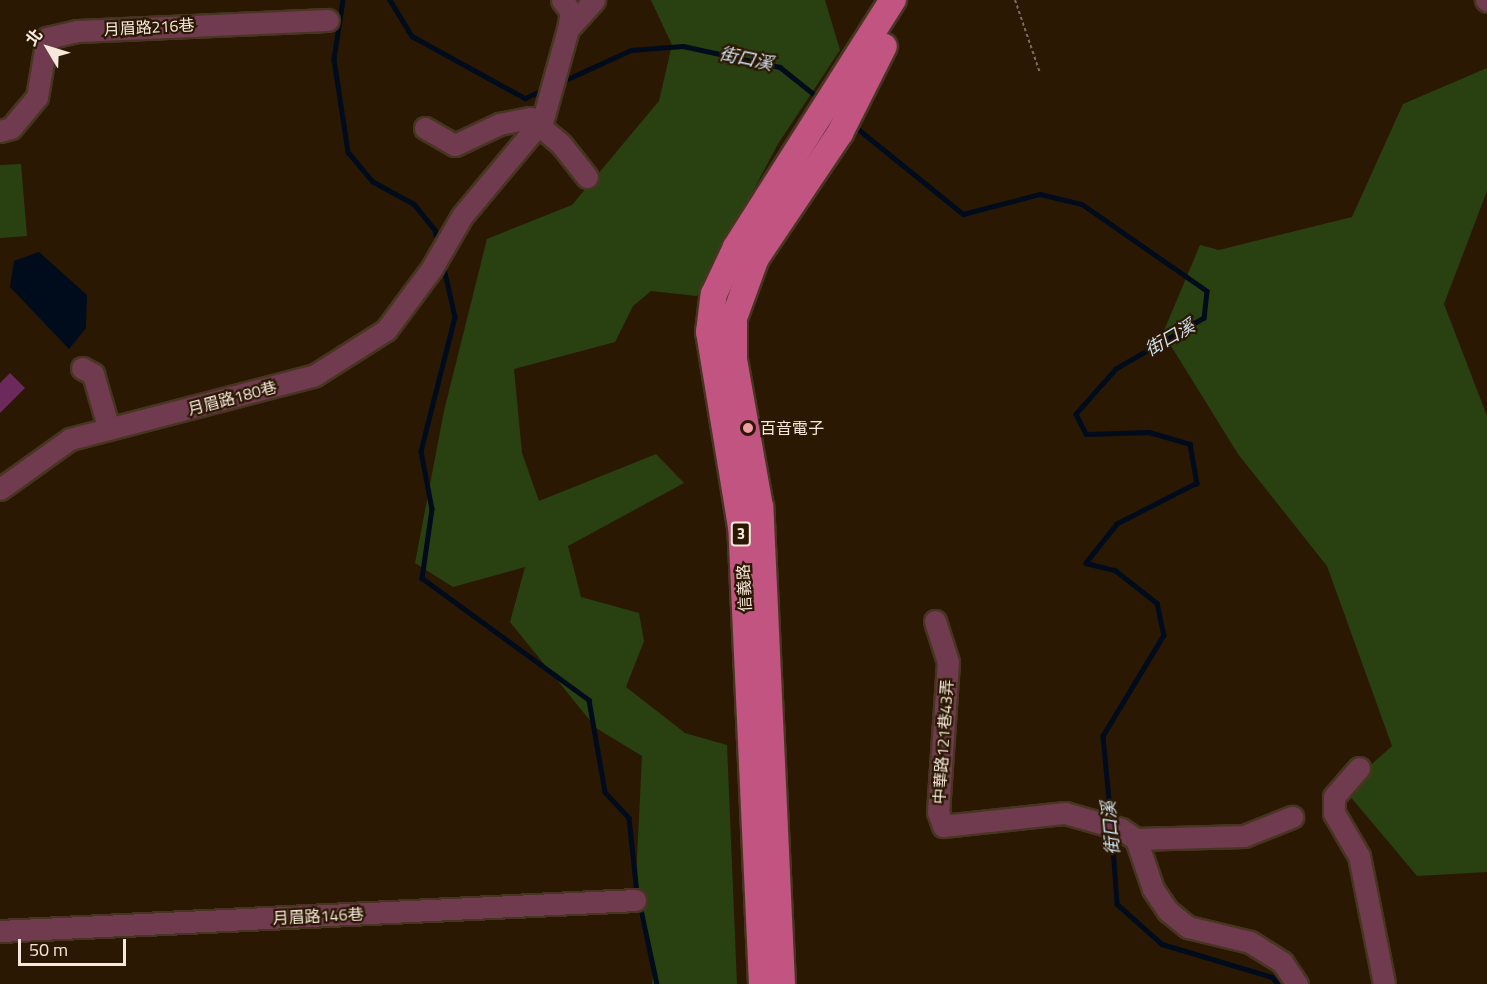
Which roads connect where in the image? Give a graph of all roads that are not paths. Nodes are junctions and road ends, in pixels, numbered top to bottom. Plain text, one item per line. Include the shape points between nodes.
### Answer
1 (562, 0) edge
2 (594, 0) edge
3 (893, 0) edge
4 (910, 0) edge
5 (328, 20) dead end
6 (568, 29) junction
7 (863, 64) junction
8 (540, 124) junction
9 (425, 128) dead end
10 (0, 131) edge
11 (587, 177) dead end
12 (82, 368) dead end
13 (109, 429) junction
14 (0, 489) edge
15 (749, 504) junction
16 (935, 621) dead end
17 (1359, 768) dead end
18 (1292, 817) dead end
19 (1120, 830) junction
20 (636, 900) dead end
21 (0, 931) edge
22 (762, 984) edge
23 (782, 984) edge
24 (1297, 984) edge
25 (1384, 984) edge

1 - 6 lane via 571,12
2 - 6 lane
3 - 7 main road, 3
4 - 7 main road, 3
5 - 10 lane, 月眉路216巷 via 77,31 47,38 37,97 11,128
6 - 8 lane
7 - 15 main road, 信義路 / 3 via 840,133 756,258 737,299 734,360
7 - 15 main road, 信義路 / 3 via 819,116 736,247 714,294 709,332
8 - 9 lane via 530,118 499,124 455,145
8 - 11 lane
8 - 13 lane, 月眉路180巷 via 462,216 434,264 386,330 315,375
12 - 13 lane via 93,374
13 - 14 lane, 月眉路180巷 via 70,439
15 - 22 main road, 信義路 / 3
15 - 23 main road, 信義路 / 3
16 - 19 lane, 中華路121巷43弄 via 948,662 938,812 943,826 1065,813
17 - 25 lane via 1334,797 1334,813 1359,856
18 - 19 lane via 1244,836
19 - 24 lane via 1168,911 1188,927 1250,942 1282,962
20 - 21 lane, 月眉路146巷

